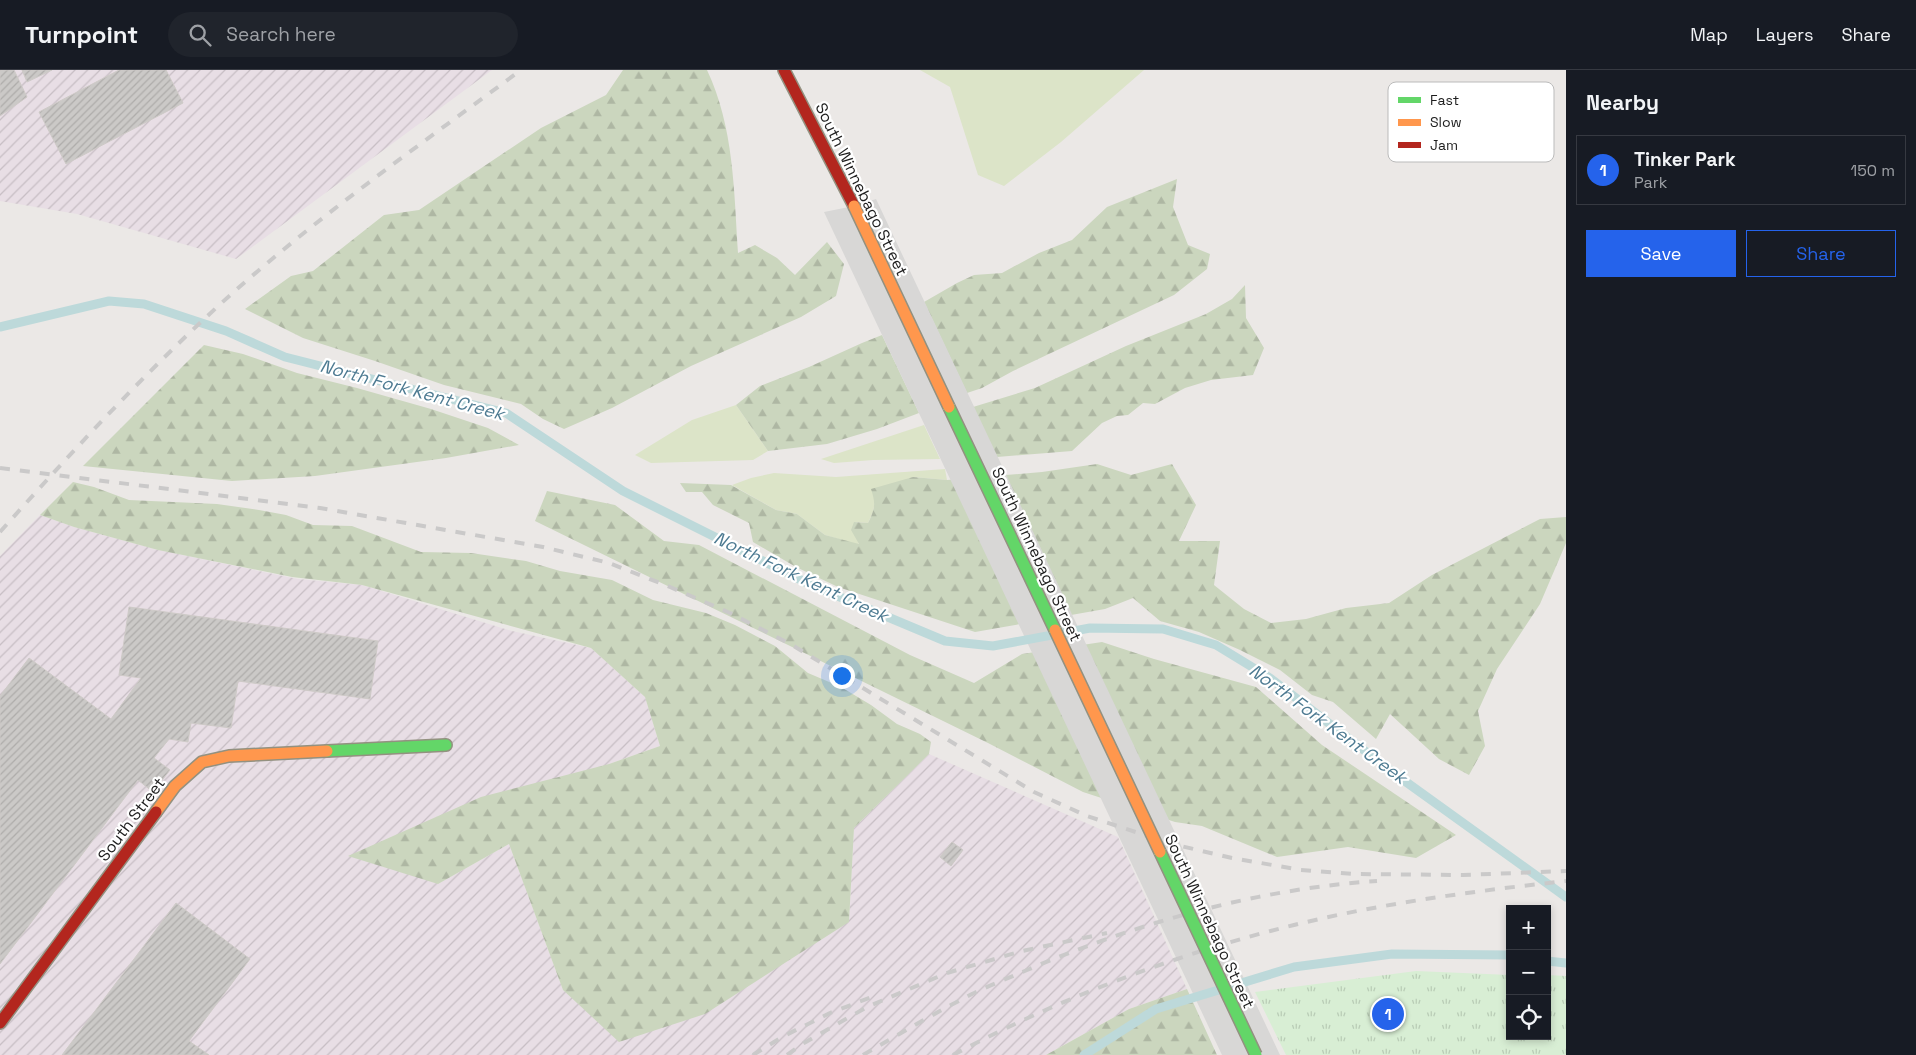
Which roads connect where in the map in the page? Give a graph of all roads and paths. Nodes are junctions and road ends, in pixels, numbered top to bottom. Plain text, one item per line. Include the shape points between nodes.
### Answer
1 (784, 70) edge
2 (446, 745) dead end
3 (0, 1023) edge
4 (1256, 1055) edge

1 - 4 main road, South Winnebago Street, bridge via 854,206
2 - 3 main road, South Street via 229,756 202,762 174,786

